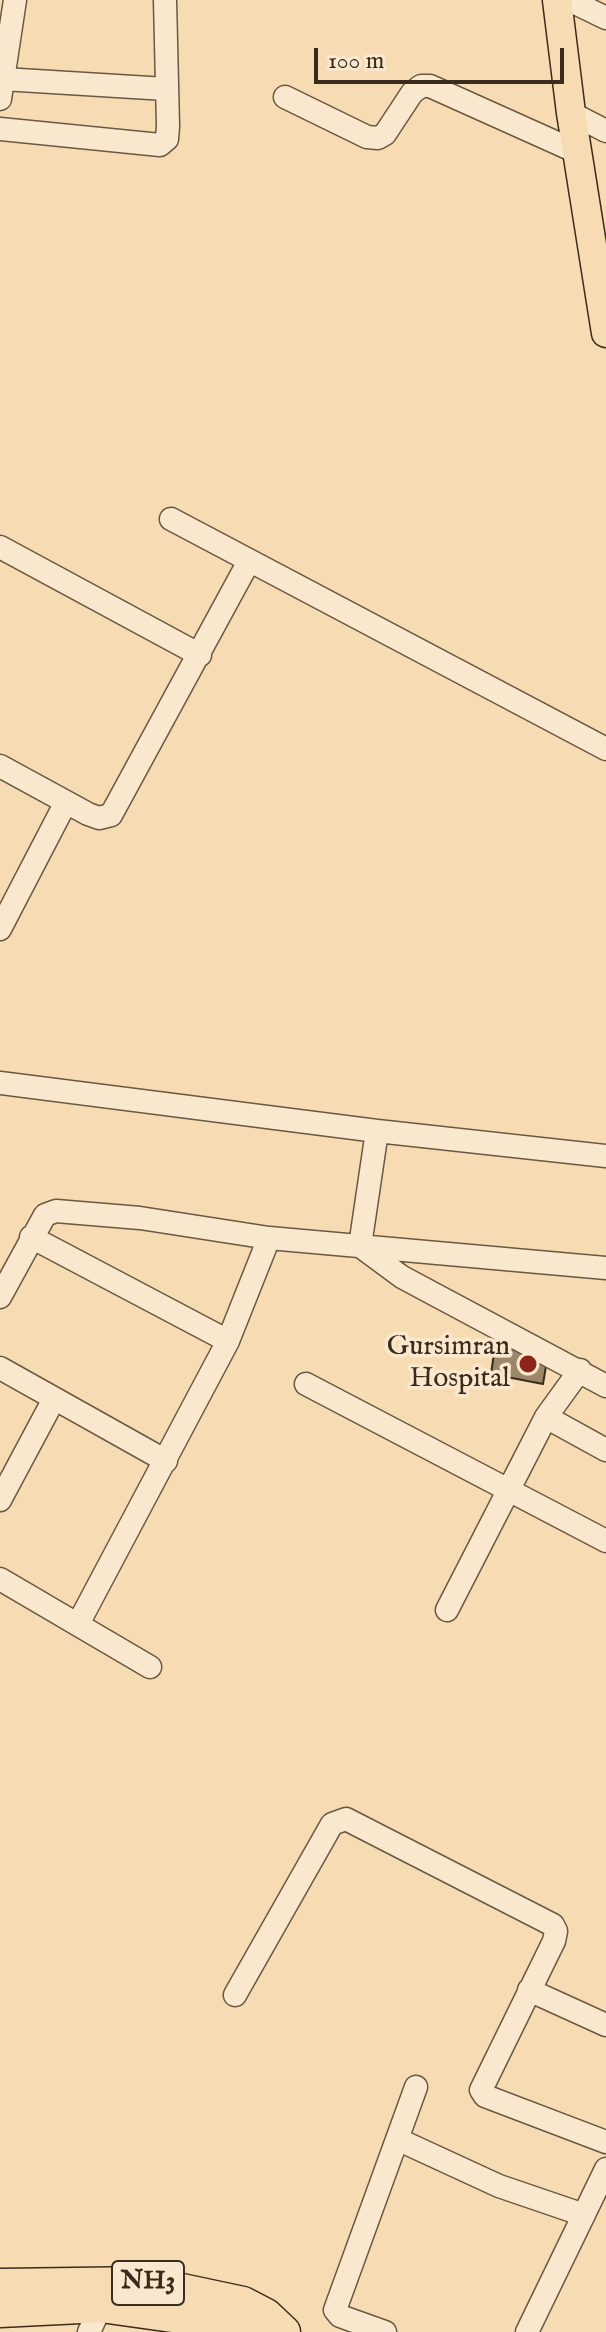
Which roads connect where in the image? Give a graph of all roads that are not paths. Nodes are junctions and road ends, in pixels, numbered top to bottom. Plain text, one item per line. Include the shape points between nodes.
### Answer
1 (15, 0) edge
2 (165, 0) edge
3 (557, 0) edge
4 (569, 0) edge
5 (606, 18) edge
6 (1, 89) edge
7 (166, 89) junction
8 (285, 97) dead end
9 (571, 113) junction
10 (0, 129) edge
11 (606, 131) edge
12 (577, 152) junction
13 (599, 250) edge
14 (606, 333) edge
15 (171, 519) dead end
16 (0, 547) edge
17 (248, 563) junction
18 (200, 655) junction
19 (606, 749) edge
20 (0, 766) edge
21 (66, 802) junction
22 (9, 892) edge
23 (0, 929) edge
24 (0, 1083) edge
25 (377, 1131) junction
26 (606, 1156) edge
27 (31, 1237) junction
28 (269, 1238) junction
29 (360, 1246) junction
30 (606, 1268) edge
31 (0, 1297) edge
32 (228, 1341) junction
33 (0, 1368) edge
34 (580, 1370) junction
35 (306, 1384) dead end
36 (606, 1386) edge
37 (54, 1399) junction
38 (546, 1417) junction
39 (606, 1450) edge
40 (166, 1461) junction
41 (508, 1488) junction
42 (0, 1500) edge
43 (606, 1541) edge
44 (0, 1579) edge
45 (447, 1610) dead end
46 (78, 1624) junction
47 (150, 1667) dead end
48 (529, 1990) junction
49 (235, 1995) dead end
50 (606, 2025) edge
51 (416, 2087) dead end
52 (397, 2139) junction
53 (606, 2142) edge
54 (606, 2169) edge
55 (584, 2215) junction
56 (0, 2285) edge
57 (0, 2311) edge
58 (95, 2319) edge
59 (213, 2327) edge
60 (249, 2332) edge
61 (284, 2332) edge
62 (385, 2332) edge
63 (527, 2332) edge

1 - 6 street
2 - 7 street
3 - 9 main road
4 - 5 street
6 - 7 street
7 - 10 street via 167,139 160,145
8 - 12 street via 378,138 412,93 430,86
9 - 11 street
9 - 12 main road
12 - 13 main road
13 - 14 main road
15 - 17 street
16 - 18 street
17 - 18 street
17 - 19 street
18 - 21 street via 111,815 99,818
20 - 21 street
21 - 22 street
22 - 23 street
24 - 25 street
25 - 26 street
25 - 29 street
27 - 28 street via 45,1215 78,1211
27 - 31 street
27 - 32 street
28 - 29 street
28 - 32 street
29 - 30 street
29 - 34 street via 402,1277
32 - 40 street
33 - 37 street
34 - 36 street
34 - 38 street
35 - 41 street
37 - 40 street
37 - 42 street
38 - 39 street
38 - 41 street
40 - 46 street
41 - 43 street
41 - 45 street
44 - 46 street
46 - 47 street
48 - 49 street via 556,1931 542,1919 338,1819
48 - 50 street
48 - 53 street via 481,2090 485,2096
51 - 52 street
52 - 55 street via 499,2186
52 - 62 street via 335,2310
54 - 55 street
55 - 63 street
56 - 61 highway, NH3 via 149,2283 243,2303
57 - 58 highway, NH3
58 - 59 highway, NH3
59 - 60 highway, NH3

